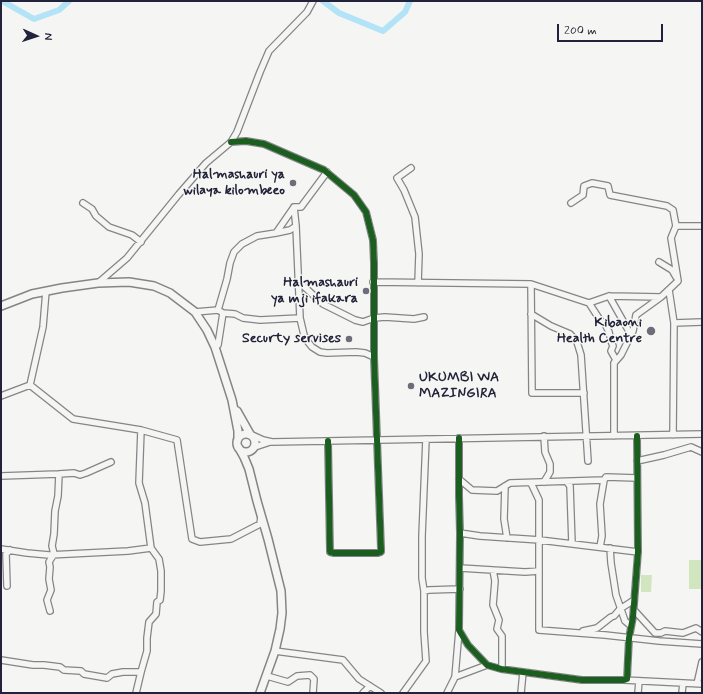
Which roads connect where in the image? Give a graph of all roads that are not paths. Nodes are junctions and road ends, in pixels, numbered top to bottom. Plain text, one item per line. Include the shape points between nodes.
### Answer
1 (312, 1) edge
2 (231, 142) junction
3 (411, 168) dead end
4 (326, 172) junction
5 (83, 203) dead end
6 (571, 203) dead end
7 (294, 207) junction
8 (296, 226) junction
9 (676, 226) junction
10 (702, 226) edge
11 (276, 233) junction
12 (141, 242) junction
13 (659, 262) dead end
14 (298, 281) junction
15 (678, 281) junction
16 (373, 282) junction
17 (98, 283) junction
18 (418, 283) junction
19 (530, 284) junction
20 (669, 290) junction
21 (46, 291) junction
22 (609, 296) junction
23 (661, 297) junction
24 (589, 303) junction
25 (1, 306) edge
26 (220, 311) junction
27 (195, 312) junction
28 (531, 314) junction
29 (424, 317) dead end
30 (300, 318) junction
31 (374, 318) junction
32 (702, 322) edge
33 (674, 323) junction
34 (631, 335) junction
35 (215, 347) junction
36 (374, 357) junction
37 (614, 363) junction
38 (30, 385) junction
39 (584, 393) junction
40 (1, 396) edge
41 (232, 400) junction
42 (141, 430) junction
43 (251, 434) junction
44 (702, 434) edge
45 (586, 435) junction
46 (674, 435) junction
47 (544, 436) junction
48 (614, 436) junction
49 (637, 436) junction
50 (459, 438) junction
51 (238, 439) junction
52 (377, 439) junction
53 (426, 439) junction
54 (328, 441) junction
55 (272, 442) junction
56 (254, 447) junction
57 (239, 448) junction
58 (702, 452) edge
59 (588, 461) dead end
60 (637, 461) junction
61 (111, 462) dead end
62 (249, 469) junction
63 (59, 474) junction
64 (1, 476) edge
65 (637, 478) junction
66 (459, 479) junction
67 (604, 480) junction
68 (531, 482) junction
69 (544, 482) junction
70 (567, 482) junction
71 (501, 492) junction
72 (262, 516) junction
73 (460, 533) junction
74 (507, 538) junction
75 (540, 540) junction
76 (572, 544) junction
77 (600, 547) junction
78 (152, 548) junction
79 (610, 548) junction
80 (1, 549) edge
81 (10, 550) junction
82 (638, 552) junction
83 (54, 554) junction
84 (460, 568) junction
85 (493, 570) junction
86 (539, 571) junction
87 (7, 586) dead end
88 (460, 589) junction
89 (424, 591) junction
90 (634, 600) junction
91 (621, 609) junction
92 (634, 610) junction
93 (50, 611) dead end
94 (631, 626) junction
95 (459, 630) junction
96 (702, 632) edge
97 (580, 633) junction
98 (629, 638) junction
99 (702, 644) edge
100 (275, 651) junction
101 (1, 660) edge
102 (702, 662) edge
103 (486, 665) junction
104 (502, 669) junction
105 (141, 672) junction
106 (523, 672) junction
107 (266, 676) junction
108 (455, 678) junction
109 (624, 680) junction
110 (639, 681) junction
111 (683, 683) junction
112 (700, 684) edge
113 (370, 686) junction
114 (449, 692) edge
115 (136, 693) edge
116 (260, 693) edge
117 (313, 693) edge
118 (363, 693) edge
119 (381, 693) edge
120 (404, 693) edge
121 (521, 693) edge
122 (638, 693) edge
123 (682, 693) edge

1 - 2 street via 307,12 269,51
2 - 4 street via 264,144
2 - 12 street via 206,163
3 - 18 street via 398,178 415,217 419,254
4 - 7 street via 301,207
4 - 16 street via 354,195 366,212 373,240
5 - 12 street via 109,227 132,235
6 - 9 street via 583,195 584,186 592,183 608,186 610,195 667,206 673,210
7 - 8 street
7 - 11 street
8 - 11 street
8 - 14 street
9 - 10 street
9 - 15 street via 671,238
11 - 26 street via 257,236 234,252
12 - 17 street
13 - 15 street via 672,270
14 - 30 street
14 - 31 street via 323,304 345,316 363,322
15 - 20 street
16 - 18 street
16 - 31 street
17 - 21 main road
17 - 27 main road via 129,282 154,286 174,296
18 - 19 street
19 - 24 street
19 - 28 street
20 - 23 street
20 - 33 street
21 - 25 main road
21 - 38 street via 43,327
22 - 23 street
22 - 24 street
22 - 34 street
23 - 34 street via 636,315
24 - 37 street via 609,332 613,346 611,351 616,360
26 - 27 street
26 - 30 street via 249,319
26 - 35 street via 218,344
27 - 35 main road
28 - 39 street via 570,334 577,342 581,355
28 - 39 street via 532,393
29 - 31 street via 414,320
30 - 36 street via 308,342 320,352 356,352
31 - 36 street
32 - 33 street
33 - 46 street
34 - 37 street
35 - 41 main road
36 - 52 street
37 - 48 street
38 - 40 street
38 - 42 street via 73,418
39 - 45 street
41 - 43 main road
41 - 51 main road
42 - 72 street via 177,440 192,538 200,542 231,539 260,524
42 - 78 street via 139,483
43 - 51 main road via 242,434
43 - 55 street
43 - 56 main road via 256,442
44 - 46 street
45 - 47 street
45 - 48 street
45 - 59 street
46 - 49 street
47 - 50 street
47 - 69 street via 545,452 550,464 550,472
48 - 49 street
49 - 60 street
50 - 53 street
50 - 66 street
51 - 57 main road
52 - 53 street
52 - 54 street
52 - 54 street via 381,549 378,553 330,552
53 - 89 street via 422,536
54 - 55 street
55 - 56 street
56 - 57 main road via 246,452
56 - 62 main road
57 - 62 main road
58 - 60 street via 691,447
60 - 65 street
61 - 63 street via 86,473
62 - 72 main road
63 - 64 street
63 - 83 street via 52,546
65 - 67 street via 606,477
65 - 82 street
66 - 71 street via 472,490
66 - 73 street
67 - 70 street
67 - 77 street via 600,504
68 - 69 street
68 - 71 street via 510,483
68 - 75 street via 539,500
69 - 70 street
70 - 76 street via 570,486
71 - 74 street
72 - 100 main road via 281,591 282,613
73 - 74 street
73 - 84 street
74 - 75 street
75 - 76 street
75 - 86 street
76 - 77 street
77 - 79 street
78 - 83 street
78 - 105 street via 159,560 161,591 156,614 149,622 147,651
79 - 82 street
79 - 91 street via 616,595
80 - 81 street
81 - 83 street
81 - 87 street via 6,554
82 - 90 street
83 - 93 street via 49,562 51,590 47,600
84 - 85 street
84 - 88 street
85 - 86 street
85 - 104 street via 493,605 498,620 497,629 502,636
86 - 97 street via 539,630
88 - 89 street
88 - 95 street
89 - 120 street via 426,661
90 - 91 street
90 - 92 street
91 - 94 street via 625,621
91 - 97 street via 597,628
92 - 94 street
92 - 96 street via 655,633 683,633 696,628
94 - 98 street
95 - 103 street via 468,645
95 - 108 street
97 - 98 street
98 - 99 street
98 - 109 street via 627,679
100 - 107 main road
100 - 113 street via 343,660 359,679
101 - 105 street via 60,667 64,670 82,671 84,674 107,678 123,672
102 - 112 street
103 - 104 street
103 - 108 street
104 - 106 street
105 - 115 street
106 - 109 street via 582,680
106 - 121 street
107 - 116 main road
107 - 117 street via 288,682 296,676 310,675 314,678
108 - 114 street
109 - 110 street
110 - 111 street
110 - 122 street
111 - 112 street
111 - 123 street
113 - 118 street
113 - 119 street

